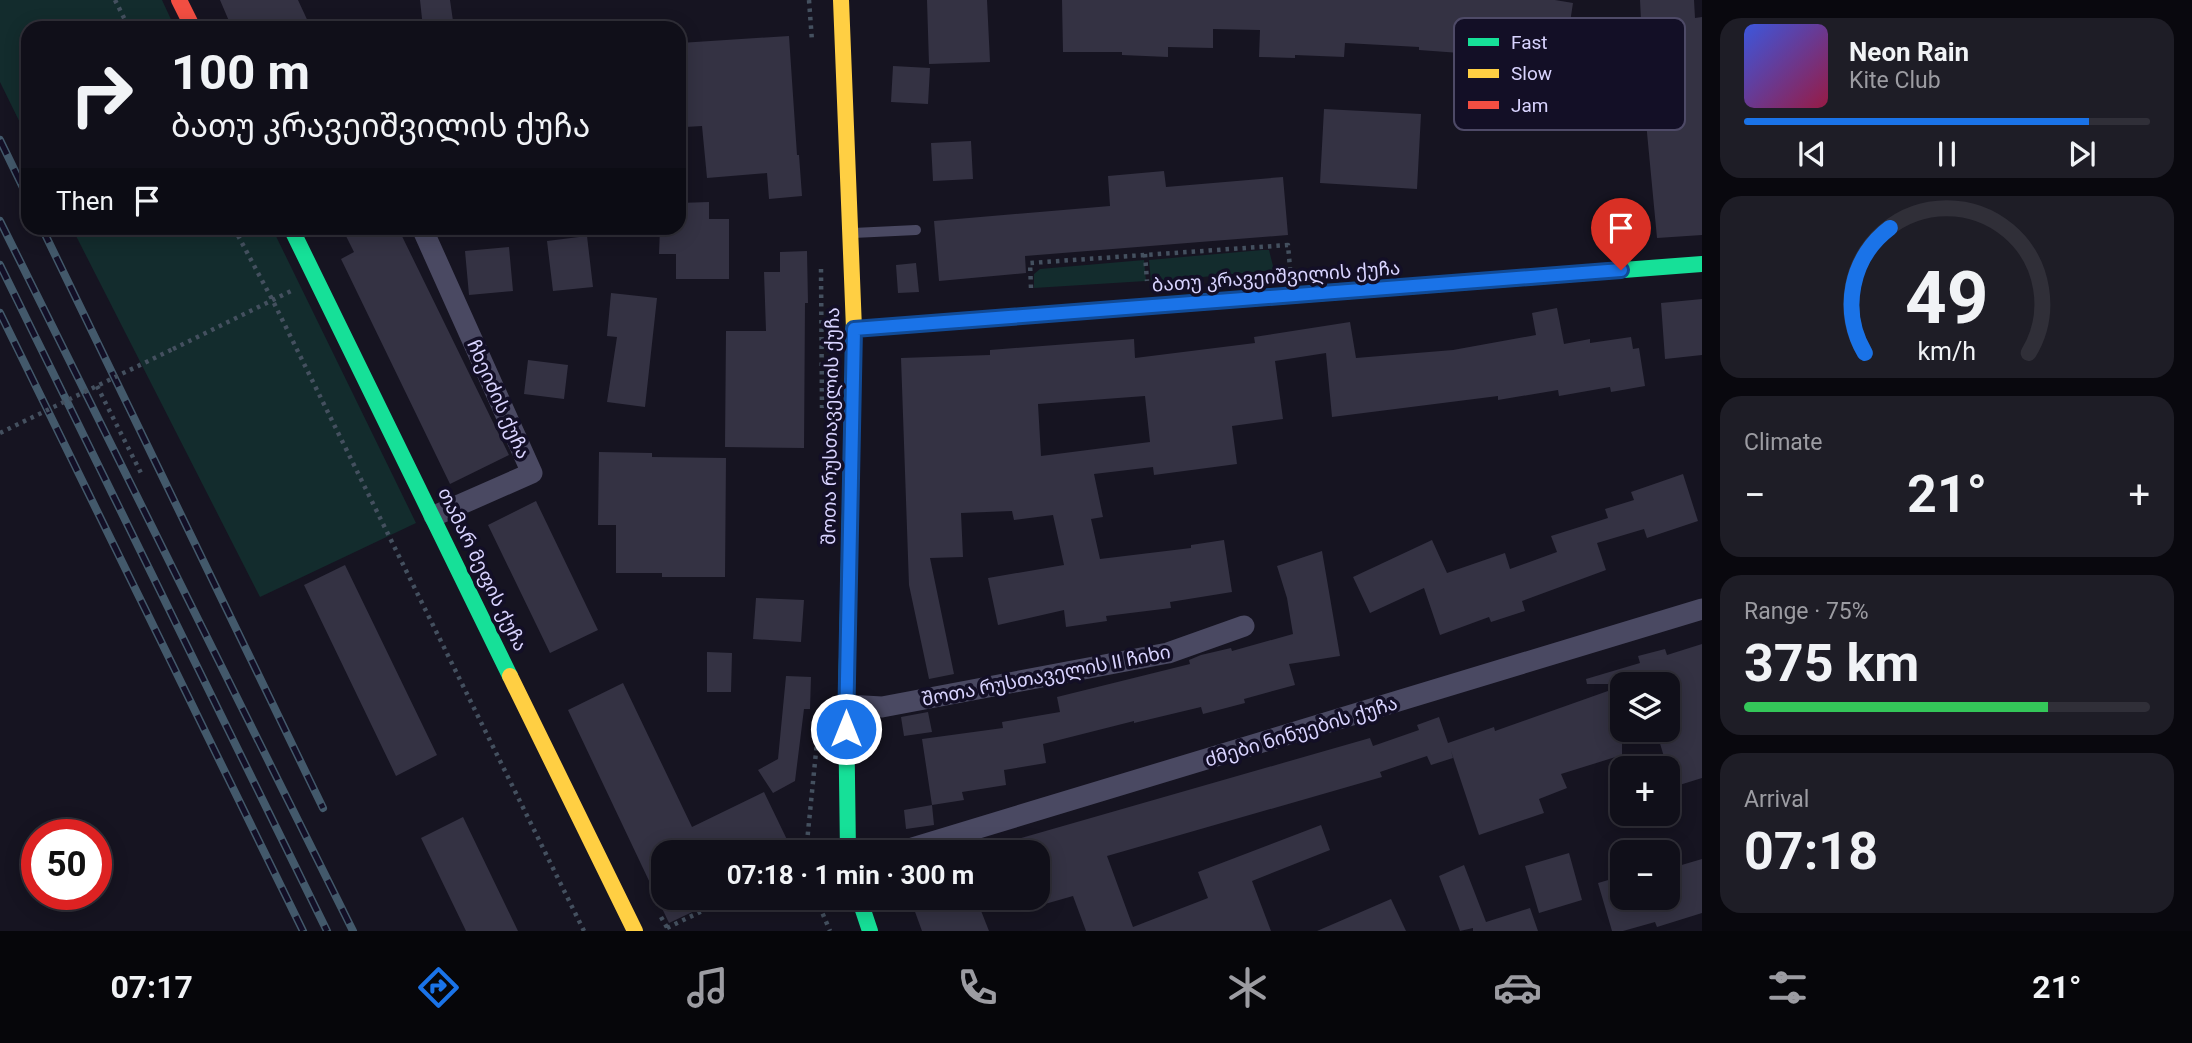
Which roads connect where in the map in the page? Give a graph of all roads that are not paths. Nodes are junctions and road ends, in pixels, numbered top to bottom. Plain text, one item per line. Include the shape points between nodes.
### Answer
1 (179, 0) edge
2 (841, 0) edge
3 (190, 21) edge
4 (916, 230) dead end
5 (850, 233) junction
6 (294, 235) edge
7 (425, 235) edge
8 (1702, 264) edge
9 (854, 329) junction
10 (434, 516) junction
11 (1701, 613) edge
12 (1244, 626) dead end
13 (846, 705) junction
14 (848, 840) edge
15 (939, 840) edge
16 (863, 910) edge
17 (635, 931) edge
18 (870, 931) edge

1 - 3 main road
2 - 5 main road, შოთა რუსთაველის ქუჩა
4 - 5 lane
5 - 9 main road, შოთა რუსთაველის ქუჩა
6 - 10 main road, თამარ მეფის ქუჩა
7 - 10 street, ჩხეიძის ქუჩა via 532,473
8 - 9 main road, ბათუ კრავეიშვილის ქუჩა
9 - 13 main road, შოთა რუსთაველის ქუჩა
10 - 17 main road, თამარ მეფის ქუჩა
11 - 15 street, ძმები ნინუების ქუჩა
12 - 13 street, შოთა რუსთაველის II ჩიხი via 1168,653 882,707
13 - 14 main road, შოთა რუსთაველის ქუჩა
16 - 18 main road

